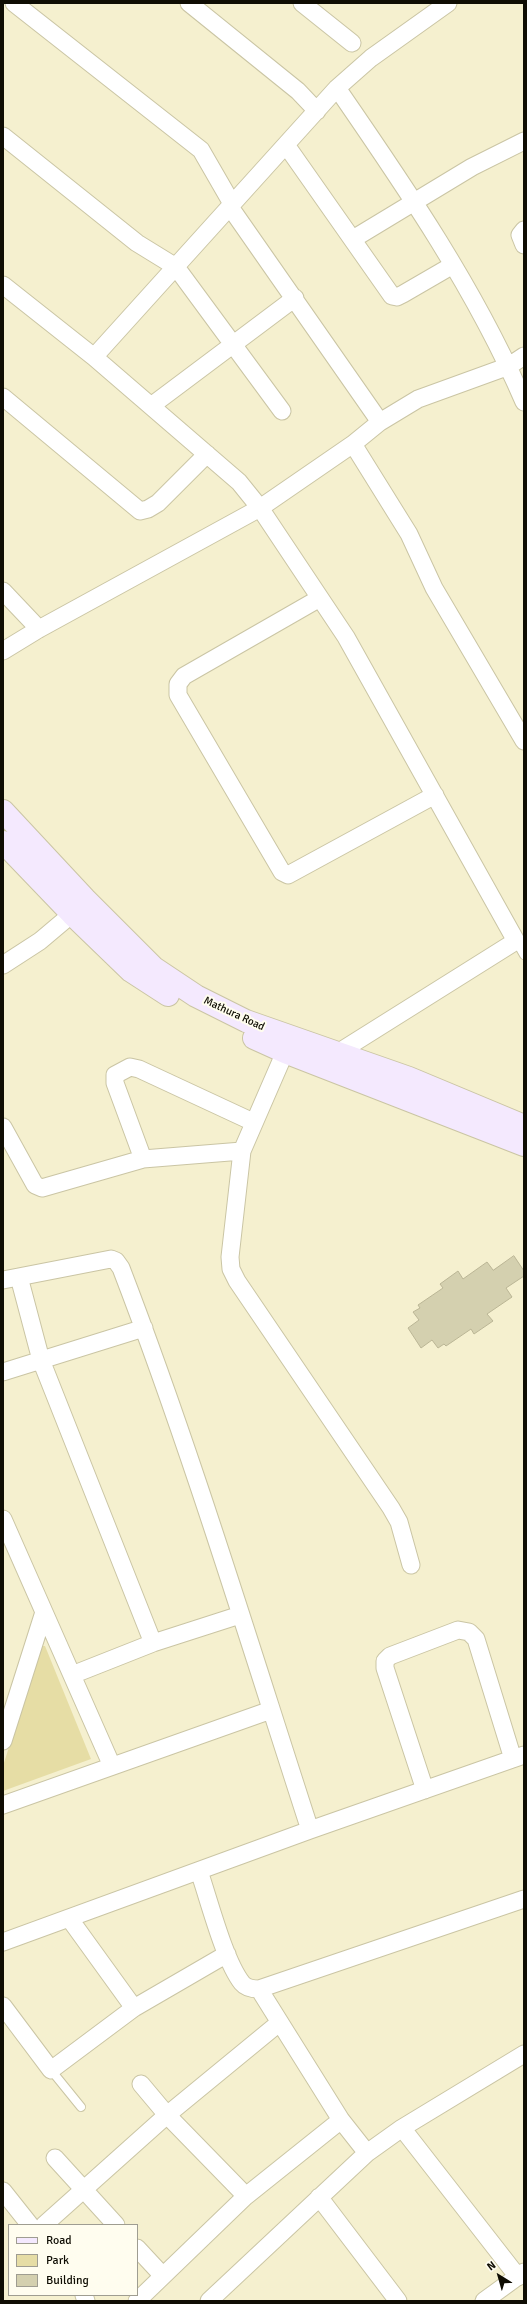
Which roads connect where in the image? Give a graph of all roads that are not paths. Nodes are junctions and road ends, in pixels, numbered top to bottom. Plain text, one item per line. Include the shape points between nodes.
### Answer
1 (190, 3) edge
2 (302, 3) edge
3 (448, 3) edge
4 (19, 4) edge
5 (352, 42) dead end
6 (337, 88) junction
7 (317, 111) junction
8 (3, 136) edge
9 (524, 141) edge
10 (286, 145) junction
11 (415, 201) junction
12 (230, 207) junction
13 (524, 230) edge
14 (353, 239) junction
15 (524, 245) edge
16 (454, 265) junction
17 (176, 267) junction
18 (3, 285) edge
19 (295, 298) junction
20 (234, 344) junction
21 (524, 356) edge
22 (94, 357) junction
23 (509, 366) junction
24 (3, 397) edge
25 (524, 402) edge
26 (150, 406) junction
27 (282, 411) dead end
28 (380, 422) junction
29 (353, 444) junction
30 (207, 454) junction
31 (260, 508) junction
32 (3, 591) edge
33 (320, 598) junction
34 (39, 629) junction
35 (3, 651) edge
36 (524, 741) edge
37 (435, 795) junction
38 (3, 811) edge
39 (3, 842) edge
40 (72, 914) junction
41 (516, 941) junction
42 (524, 955) edge
43 (3, 965) edge
44 (285, 1052) junction
45 (336, 1054) junction
46 (253, 1122) junction
47 (524, 1126) edge
48 (3, 1127) edge
49 (524, 1145) edge
50 (242, 1151) junction
51 (143, 1159) junction
52 (11, 1279) edge
53 (144, 1328) junction
54 (41, 1360) junction
55 (3, 1372) edge
56 (3, 1519) edge
57 (411, 1565) dead end
58 (44, 1612) junction
59 (240, 1615) junction
60 (153, 1643) junction
61 (72, 1675) junction
62 (271, 1710) junction
63 (3, 1741) edge
64 (518, 1757) edge
65 (112, 1766) junction
66 (425, 1790) junction
67 (3, 1805) edge
68 (310, 1830) junction
69 (199, 1871) junction
70 (524, 1899) edge
71 (69, 1918) junction
72 (3, 1942) edge
73 (227, 1954) junction
74 (258, 1989) junction
75 (3, 2006) edge
76 (134, 2008) junction
77 (279, 2023) junction
78 (524, 2054) edge
79 (51, 2070) junction
80 (141, 2084) dead end
81 (80, 2108) dead end
82 (167, 2115) junction
83 (340, 2120) junction
84 (402, 2128) junction
85 (368, 2153) junction
86 (55, 2158) dead end
87 (83, 2190) junction
88 (3, 2191) edge
89 (246, 2196) junction
90 (319, 2197) junction
91 (29, 2224) edge
92 (45, 2224) edge
93 (115, 2224) edge
94 (138, 2249) edge
95 (521, 2274) edge
96 (163, 2276) junction
97 (137, 2301) edge
98 (209, 2301) edge
99 (398, 2301) edge
100 (484, 2301) edge

1 - 7 street via 298,91
2 - 5 street
3 - 6 street via 371,58
4 - 12 street via 201,150 231,202
6 - 7 street
6 - 11 street
7 - 10 street
8 - 17 street via 137,243
9 - 11 street via 483,160
10 - 12 street
10 - 14 street
11 - 14 street
11 - 16 street
12 - 17 street
12 - 19 street
13 - 15 street via 520,235
14 - 16 street via 392,296 397,297
16 - 23 street
17 - 20 street
17 - 22 street
18 - 22 street
19 - 20 street
19 - 28 street
20 - 26 street
20 - 27 street
21 - 23 street
22 - 26 street
23 - 25 street
23 - 28 street via 418,399
24 - 30 street via 140,511 148,510 158,503
26 - 30 street
28 - 29 street
29 - 31 street
29 - 36 street via 409,534 434,588
30 - 31 street via 239,482
31 - 33 street
31 - 34 street
32 - 34 street
33 - 37 street via 346,638
33 - 37 street via 184,676 178,684 178,695 282,872 288,875
34 - 35 street
37 - 41 street
38 - 45 main road, Mathura Road via 154,968 196,996 246,1021
39 - 40 main road, Mathura Road
40 - 43 street via 40,941
40 - 44 main road, Mathura Road via 131,971 151,984 190,1009
41 - 42 lane
41 - 45 street
44 - 46 street
44 - 49 main road, Mathura Road
45 - 47 main road, Mathura Road via 409,1078
46 - 50 street
46 - 51 street via 130,1067 115,1075 115,1083
48 - 51 street via 35,1185 42,1188
50 - 51 street
50 - 57 street via 230,1257 232,1269 264,1321 391,1508 399,1522
52 - 53 street via 111,1259 121,1268
52 - 54 street
53 - 54 street
53 - 59 street
54 - 55 street
54 - 60 street
56 - 58 street
58 - 61 street
58 - 63 street
59 - 60 street
59 - 62 street
60 - 61 street
61 - 65 street
62 - 65 street
62 - 68 street
64 - 66 street
64 - 66 street via 476,1639 468,1632 458,1630 390,1656 385,1661 385,1668
65 - 67 street
66 - 68 street
68 - 69 street
69 - 71 street
69 - 73 street
70 - 74 street
71 - 72 street
71 - 76 street
73 - 74 street via 242,1984 248,1988
73 - 76 street
74 - 77 street
75 - 79 street
76 - 79 street
77 - 82 street
77 - 83 street
78 - 84 street
79 - 81 lane
80 - 82 street
82 - 87 street
82 - 89 street
83 - 85 street
83 - 89 street
84 - 85 street
84 - 95 street
85 - 90 street
86 - 87 street
87 - 92 street
87 - 93 street
88 - 91 street
89 - 96 street
90 - 98 street
90 - 99 street
94 - 96 street
95 - 100 street
96 - 97 street

